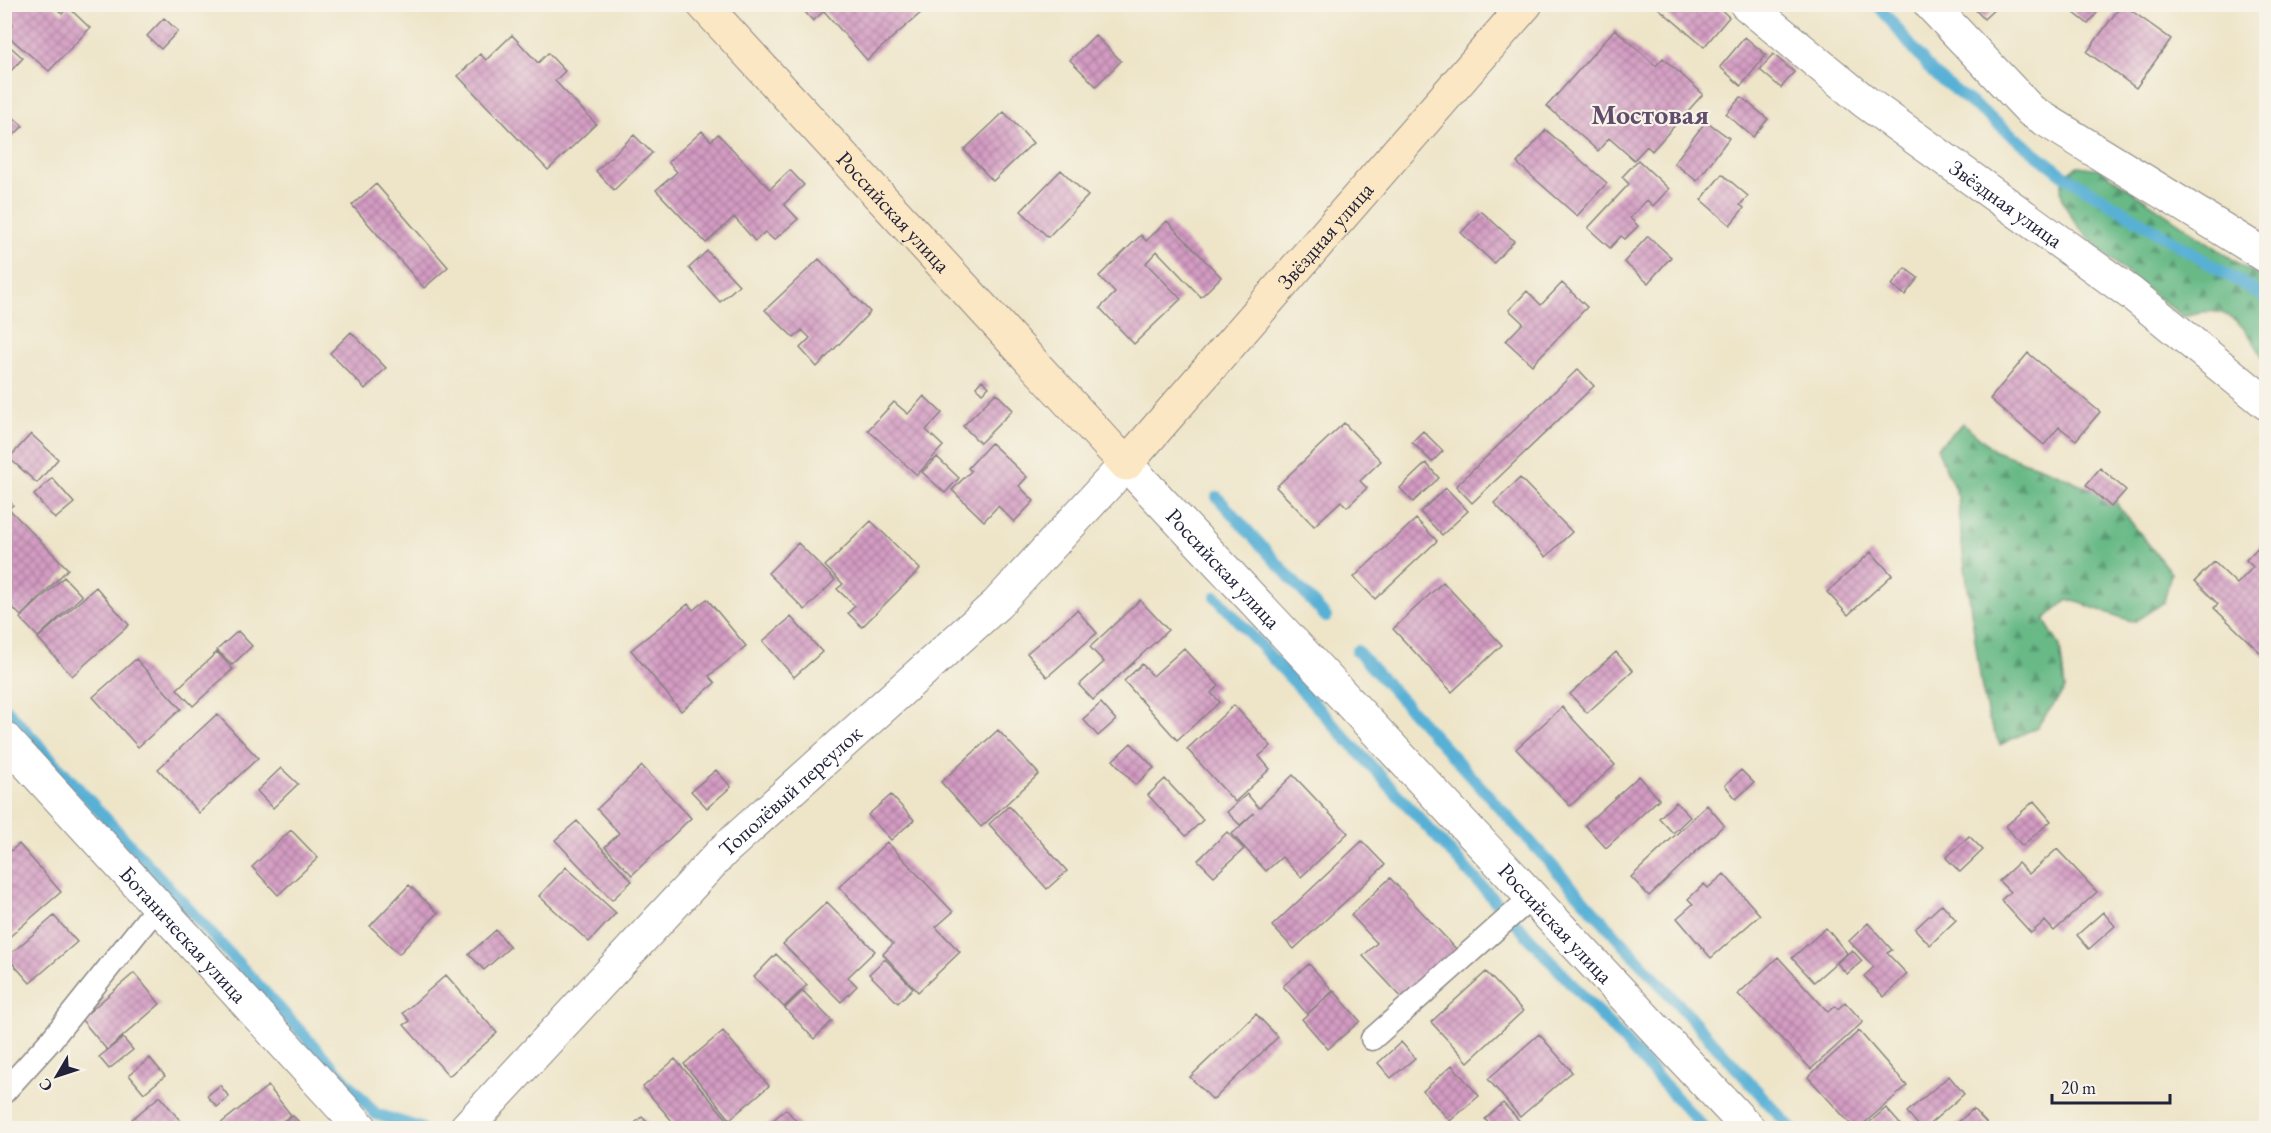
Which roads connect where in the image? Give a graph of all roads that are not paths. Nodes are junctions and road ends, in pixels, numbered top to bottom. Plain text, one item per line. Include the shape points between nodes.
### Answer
1 (703, 4) edge
2 (1526, 4) edge
3 (1746, 4) edge
4 (1930, 4) edge
5 (2266, 256) edge
6 (2266, 403) edge
7 (1126, 464) junction
8 (4, 738) edge
9 (1532, 897) junction
10 (158, 906) junction
11 (1372, 1040) dead end
12 (4, 1092) edge
13 (362, 1128) edge
14 (466, 1128) edge
15 (1748, 1128) edge

1 - 7 street, Российская улица
2 - 7 street, Звёздная улица
3 - 6 street, Звёздная улица via 1864,101 2132,294
4 - 5 street via 2031,111
7 - 9 street, Российская улица
7 - 14 street, Тополёвый переулок via 997,604 723,850
8 - 10 street, Ботаническая улица
9 - 11 lane
9 - 15 street, Российская улица
10 - 12 lane via 51,1040
10 - 13 street, Ботаническая улица

